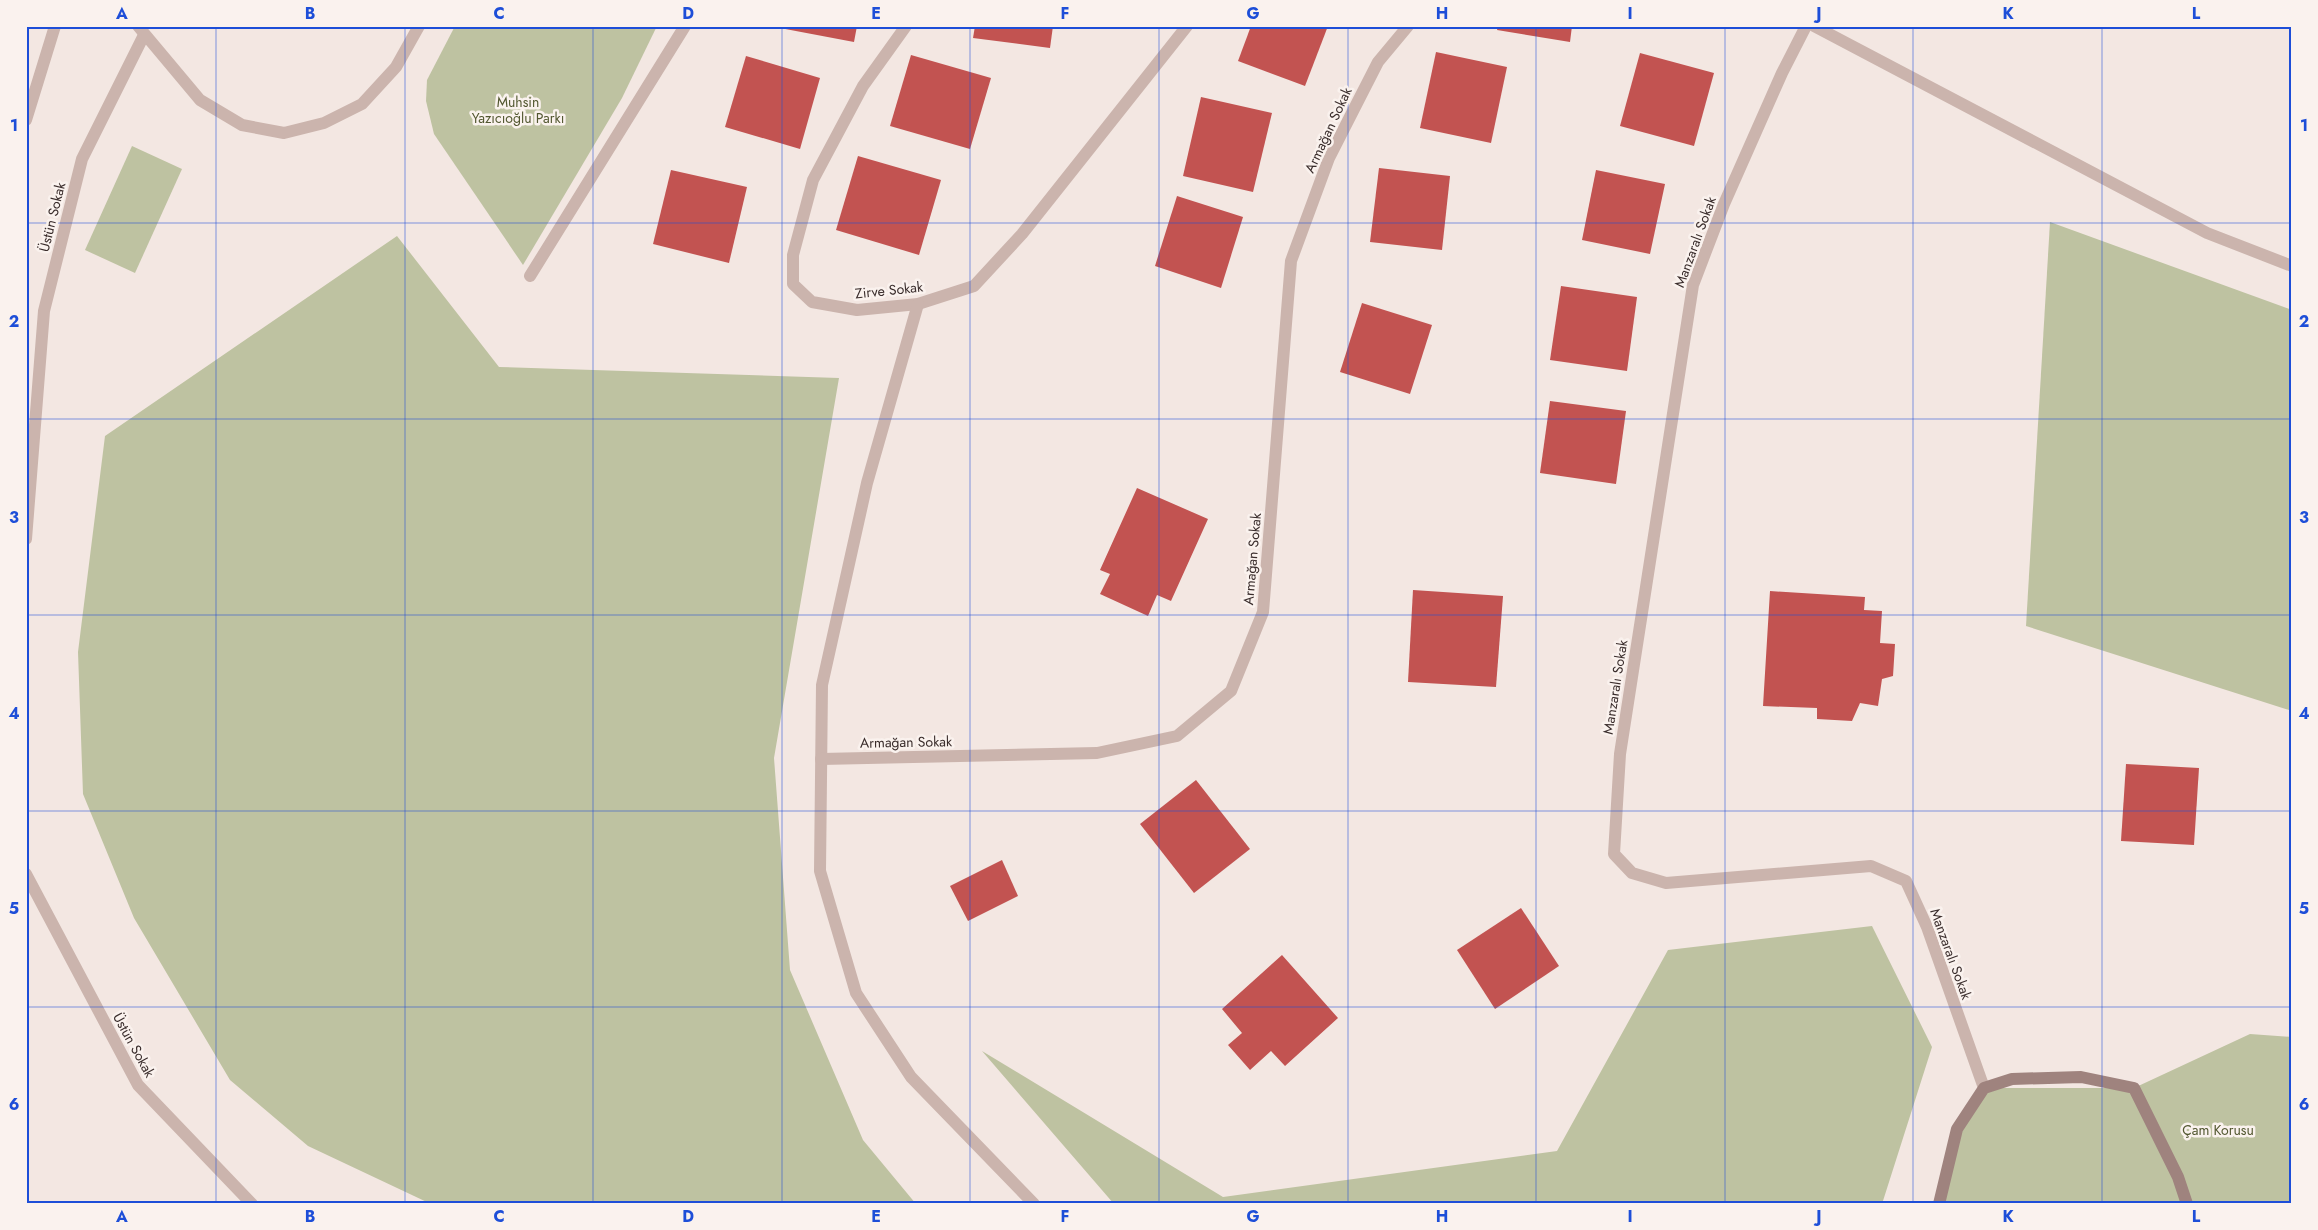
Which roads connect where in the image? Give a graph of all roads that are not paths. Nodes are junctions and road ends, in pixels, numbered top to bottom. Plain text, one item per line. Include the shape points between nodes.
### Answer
1 (55, 26) edge
2 (419, 26) edge
3 (686, 26) edge
4 (906, 26) edge
5 (1187, 26) edge
6 (1408, 26) edge
7 (1806, 26) edge
8 (1814, 26) edge
9 (141, 30) edge
10 (26, 120) edge
11 (2292, 266) edge
12 (530, 276) dead end
13 (918, 304) junction
14 (26, 539) edge
15 (821, 759) junction
16 (26, 874) edge
17 (1984, 1088) junction
18 (252, 1204) edge
19 (1034, 1204) edge
20 (1939, 1204) edge
21 (2187, 1204) edge

1 - 10 street
2 - 9 street via 396,67 362,104 324,123 284,133 242,125 200,100
3 - 12 street
4 - 13 street, Zirve Sokak via 863,86 813,180 793,255 793,284 812,302 857,310
5 - 13 street, Zirve Sokak via 1022,234 974,286
6 - 15 street, Armağan Sokak via 1378,62 1329,158 1291,261 1263,612 1231,691 1176,736 1097,753
7 - 17 street, Manzaralı Sokak via 1724,204 1693,285 1620,754 1614,854 1632,873 1666,883 1870,866 1906,881 1927,926
8 - 11 street via 2207,233
9 - 14 street, Üstün Sokak via 82,159 44,311
13 - 15 street via 867,483 822,685
15 - 19 street via 820,871 856,993 911,1077
16 - 18 street, Üstün Sokak via 138,1085
17 - 20 street via 1957,1129
17 - 21 street via 2012,1078 2081,1077 2134,1088 2178,1176

